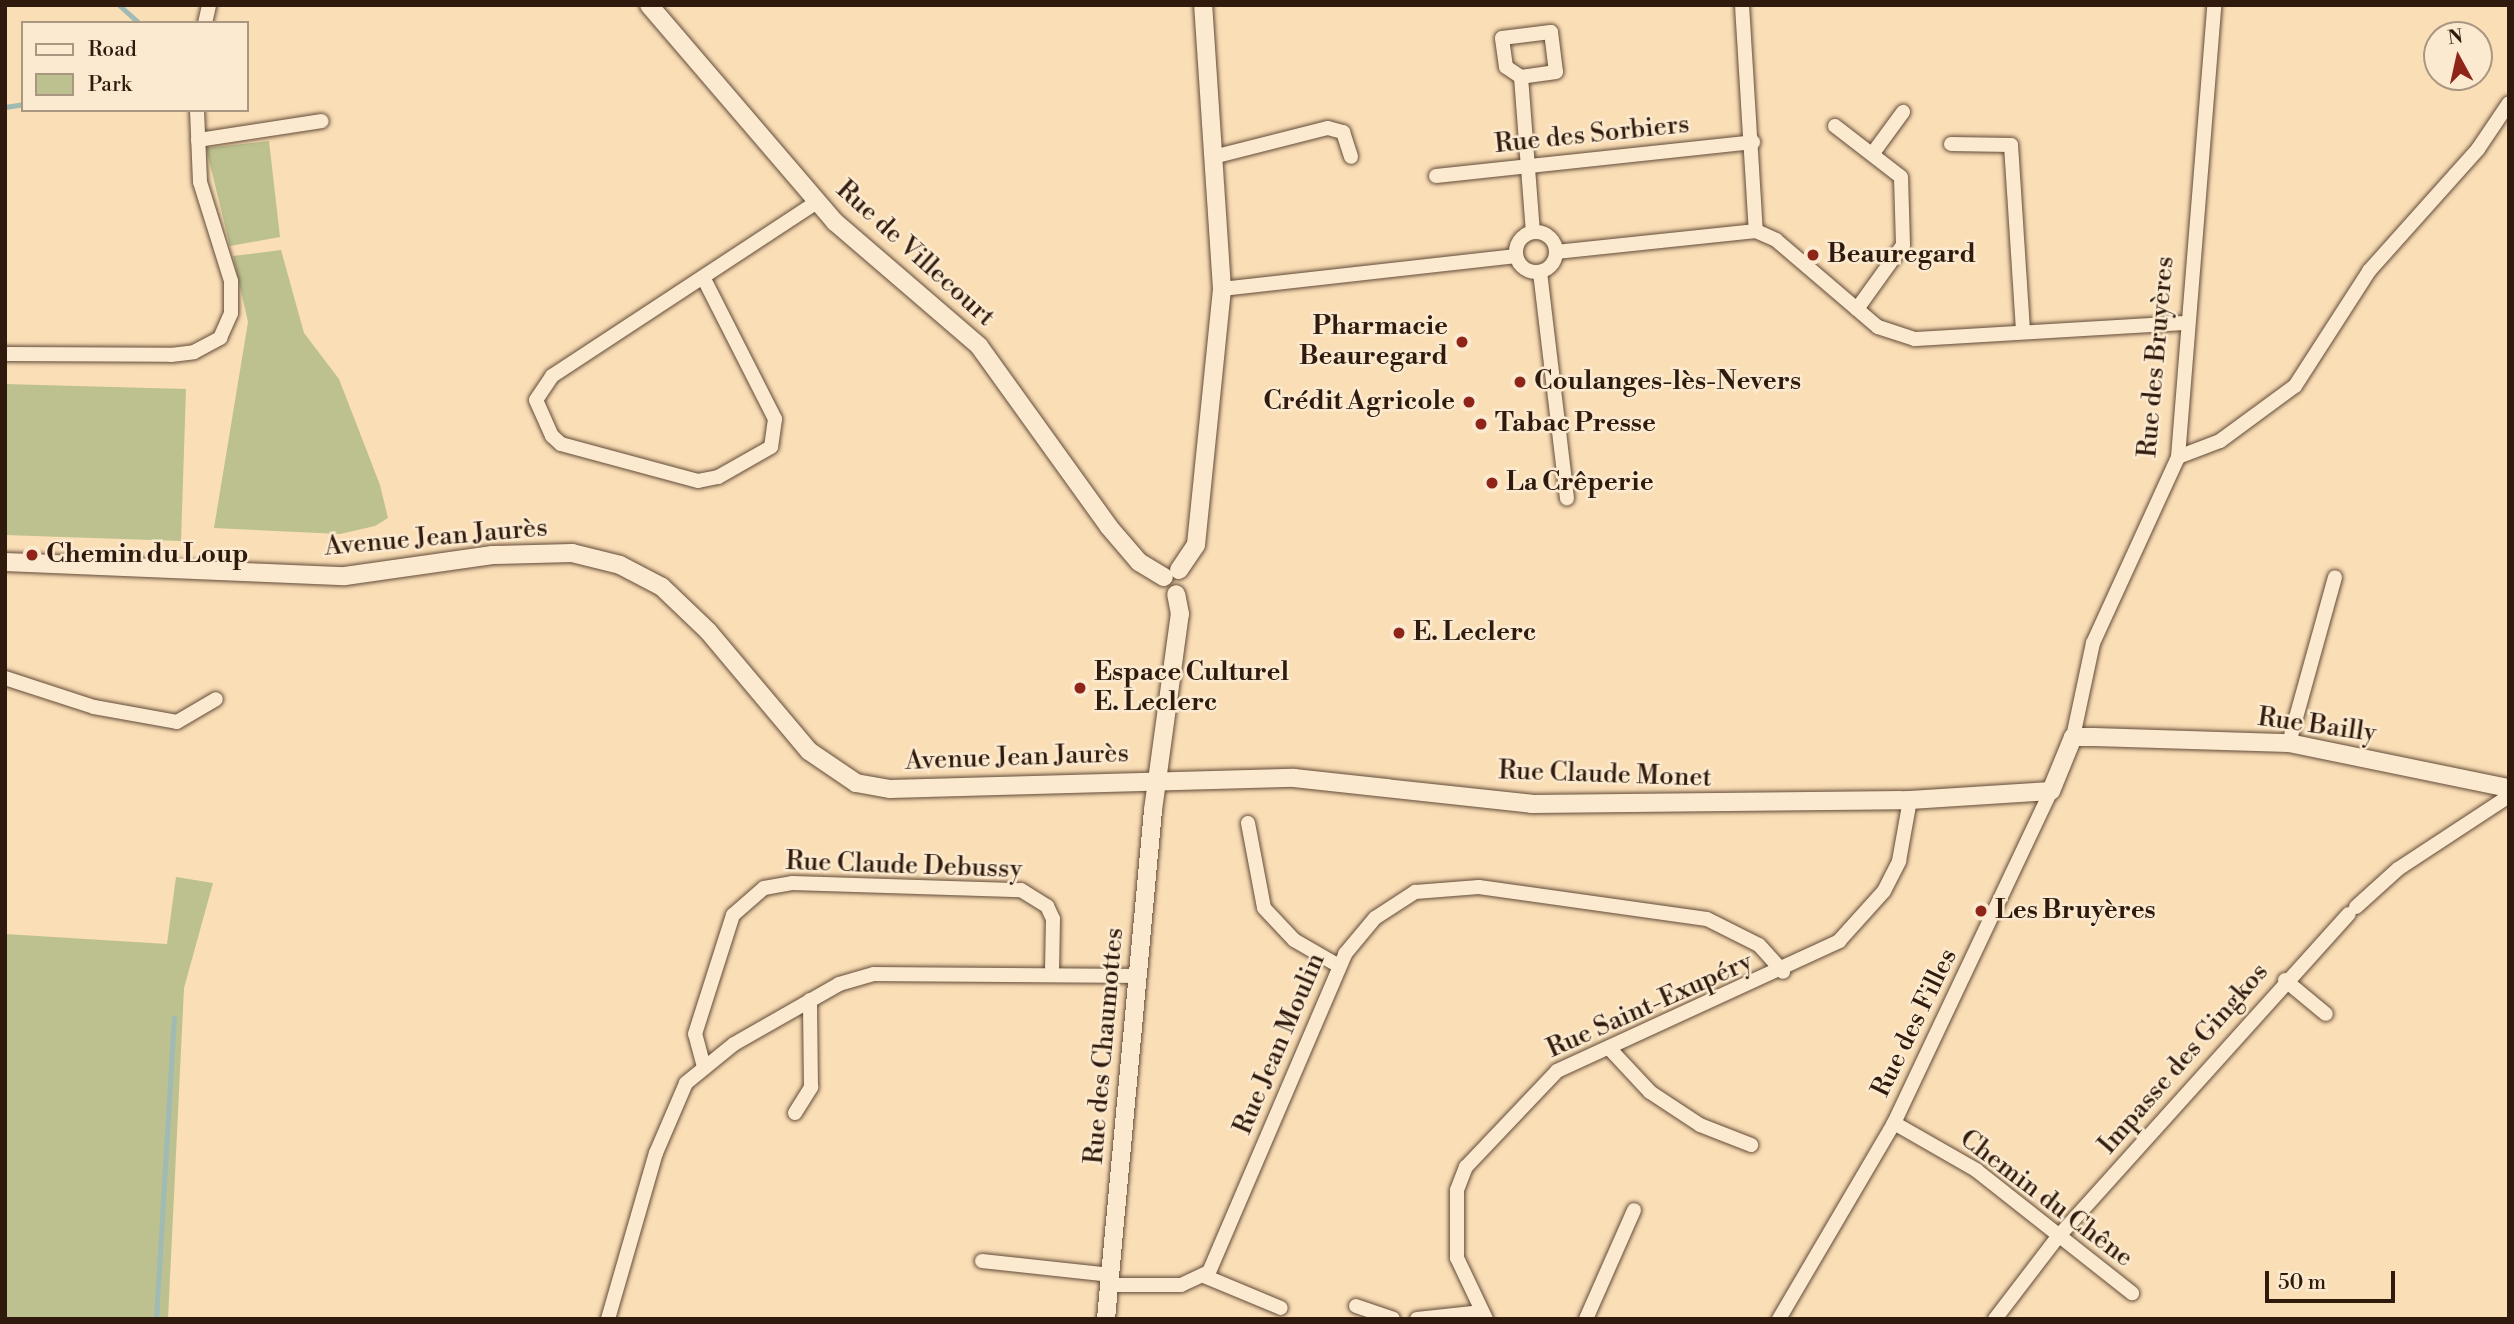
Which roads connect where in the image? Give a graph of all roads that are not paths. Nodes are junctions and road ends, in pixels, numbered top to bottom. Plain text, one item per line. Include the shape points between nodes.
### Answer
1 (649, 5) edge
2 (1203, 5) edge
3 (1742, 5) edge
4 (2214, 5) edge
5 (1521, 77) dead end
6 (2509, 103) edge
7 (197, 112) edge
8 (1903, 112) dead end
9 (322, 121) dead end
10 (1835, 126) dead end
11 (198, 140) junction
12 (1753, 142) junction
13 (1951, 144) dead end
14 (1873, 153) junction
15 (1217, 156) junction
16 (1351, 157) dead end
17 (1528, 166) junction
18 (1436, 176) dead end
19 (817, 202) junction
20 (1756, 231) junction
21 (1533, 232) junction
22 (1556, 252) junction
23 (1516, 256) junction
24 (1540, 272) junction
25 (704, 279) junction
26 (1222, 289) junction
27 (1857, 309) junction
28 (2186, 323) junction
29 (2023, 332) junction
30 (5, 354) edge
31 (2178, 457) junction
32 (1567, 498) dead end
33 (5, 562) edge
34 (1172, 574) junction
35 (2335, 577) dead end
36 (5, 678) edge
37 (216, 699) dead end
38 (2073, 737) junction
39 (2289, 743) junction
40 (1158, 778) junction
41 (2509, 788) edge
42 (2051, 791) junction
43 (2509, 796) edge
44 (1910, 800) junction
45 (1248, 823) dead end
46 (1339, 966) junction
47 (1783, 972) junction
48 (1052, 973) junction
49 (1139, 976) junction
50 (2285, 979) junction
51 (810, 1000) junction
52 (2326, 1014) dead end
53 (1609, 1048) junction
54 (704, 1067) junction
55 (795, 1113) dead end
56 (1894, 1123) junction
57 (1751, 1145) dead end
58 (1634, 1210) dead end
59 (2057, 1238) junction
60 (982, 1261) dead end
61 (1204, 1276) junction
62 (1110, 1280) junction
63 (2132, 1293) dead end
64 (1356, 1306) dead end
65 (1281, 1308) dead end
66 (1483, 1315) edge
67 (608, 1319) edge
68 (1106, 1319) edge
69 (1393, 1319) edge
70 (1417, 1319) edge
71 (1586, 1319) edge
72 (1779, 1319) edge
73 (1995, 1319) edge

1 - 19 street, Rue de Villecourt
2 - 15 street
3 - 12 street
4 - 28 street, Rue des Bruyères
5 - 17 street
6 - 31 street via 2478,149 2369,271 2295,386 2220,441
7 - 11 street
8 - 14 street
9 - 11 street
10 - 14 street
11 - 30 street via 201,182 232,281 231,313 220,338 194,352 171,355
12 - 17 street, Rue des Sorbiers
12 - 20 street
13 - 29 street via 2011,145
14 - 27 street via 1900,177 1903,245
15 - 16 street via 1328,128 1343,132
15 - 26 street
17 - 18 street, Rue des Sorbiers
17 - 21 street
19 - 25 street
19 - 34 street, Rue de Villecourt via 979,346 1109,527 1144,567
20 - 22 street
20 - 27 street
21 - 22 street via 1552,239
21 - 23 street via 1518,243
22 - 24 street
23 - 24 street via 1522,267
23 - 26 street
24 - 32 street
25 - 25 street via 544,383 536,400 552,436 561,444 698,481 718,477 771,447 775,419
26 - 34 street via 1196,545
27 - 29 street via 1889,332 1915,339
28 - 29 street
28 - 31 street, Rue des Bruyères
31 - 38 street, Rue des Bruyères via 2093,643
33 - 40 street, Avenue Jean Jaurès via 345,576 493,555 572,553 620,565 662,587 708,631 786,730 856,783 937,791
34 - 40 street, Rue des Chaumottes via 1164,587 1176,594 1178,636
35 - 39 street
36 - 37 street via 94,707 177,722
38 - 39 street, Rue Bailly
38 - 42 street, Rue des Filles
39 - 41 street, Rue Bailly
40 - 44 street, Rue Claude Monet via 1367,782 1532,804
40 - 49 street, Rue des Chaumottes
42 - 44 street, Rue Claude Monet
42 - 56 street, Rue des Filles
43 - 50 street, Impasse des Gingkos via 2398,869
44 - 47 street, Rue Saint-Exupéry via 1899,861 1884,891 1839,941
45 - 46 street via 1264,908 1294,940
46 - 47 street, Rue Jean Moulin via 1362,931 1393,905 1415,892 1454,886 1707,919 1759,945
46 - 61 street, Rue Jean Moulin
47 - 53 street, Rue Saint-Exupéry
48 - 49 street
48 - 51 street via 905,970 839,984
48 - 54 street, Rue Claude Debussy via 1053,919 1047,906 1020,890 792,883 764,888 733,915 695,1034
49 - 62 street, Rue des Chaumottes
50 - 52 street
50 - 59 street, Impasse des Gingkos
51 - 54 street
51 - 55 street via 811,1087
53 - 57 street via 1650,1092 1700,1125
53 - 66 street, Rue Saint-Exupéry via 1557,1071 1534,1090 1466,1167 1457,1191 1457,1258
54 - 67 street via 686,1083 656,1153
56 - 59 street, Chemin du Chêne via 1976,1170
56 - 72 street, Rue des Filles
58 - 71 street
59 - 63 street, Chemin du Chêne
59 - 73 street, Impasse des Gingkos
60 - 62 street
61 - 62 street via 1181,1285
61 - 65 street
62 - 68 street, Rue des Chaumottes
64 - 69 street
66 - 70 street

